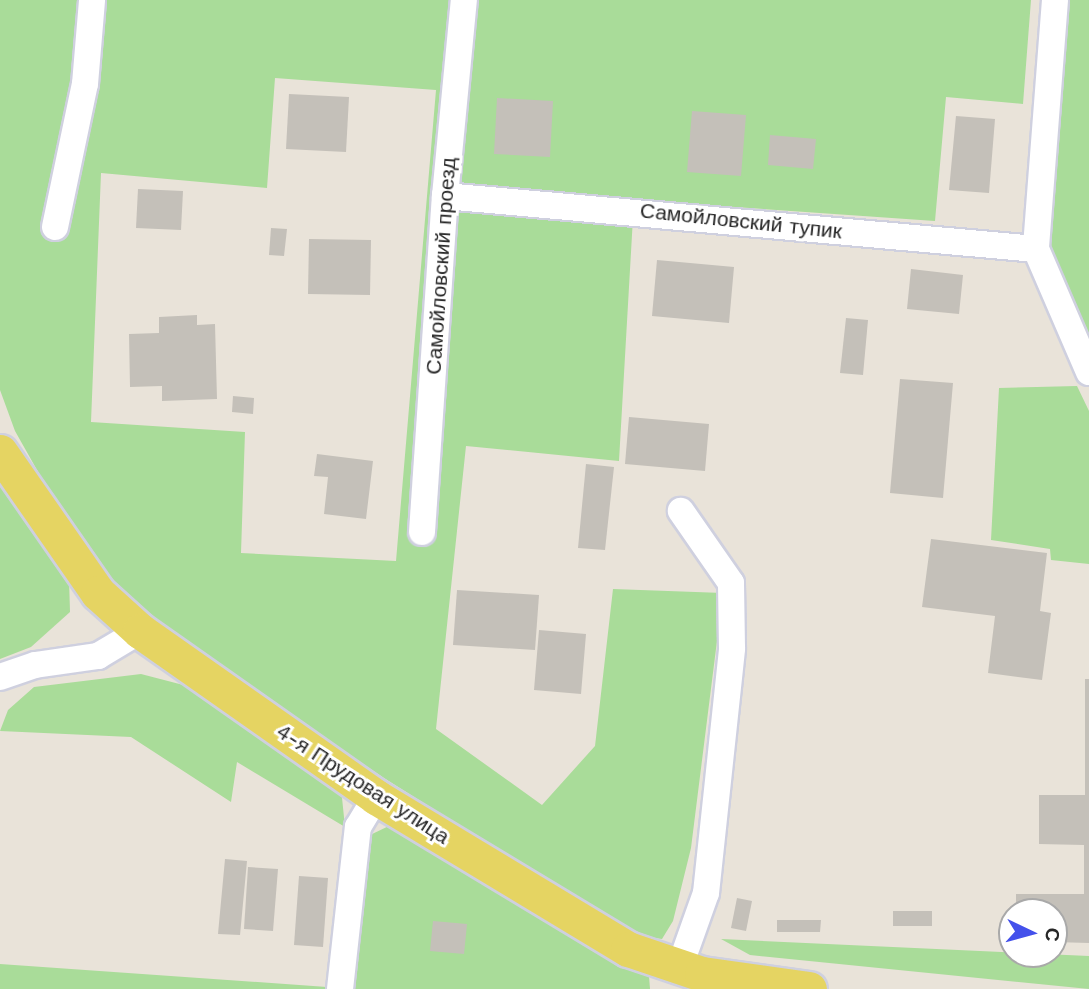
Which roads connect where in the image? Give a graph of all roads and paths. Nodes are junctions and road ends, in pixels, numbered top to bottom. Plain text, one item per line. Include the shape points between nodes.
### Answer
1 (92, 0) edge
2 (464, 0) edge
3 (1055, 0) edge
4 (445, 196) junction
5 (55, 227) dead end
6 (1036, 249) junction
7 (1089, 372) edge
8 (0, 452) edge
9 (681, 511) dead end
10 (422, 531) dead end
11 (140, 631) junction
12 (0, 677) edge
13 (376, 797) junction
14 (693, 976) edge
15 (340, 989) edge
16 (809, 989) edge

1 - 5 street via 85,84
2 - 4 street, Самойловский проезд
3 - 6 street
4 - 6 street, Самойловский тупик
4 - 10 street, Самойловский проезд
6 - 7 street
8 - 11 main road, 4-я Прудовая улица via 98,593
9 - 14 street via 731,583 732,648
11 - 12 street via 97,656 36,665
11 - 13 main road, 4-я Прудовая улица
13 - 14 main road, 4-я Прудовая улица via 628,949
13 - 15 street via 358,827
14 - 16 main road, 4-я Прудовая улица

